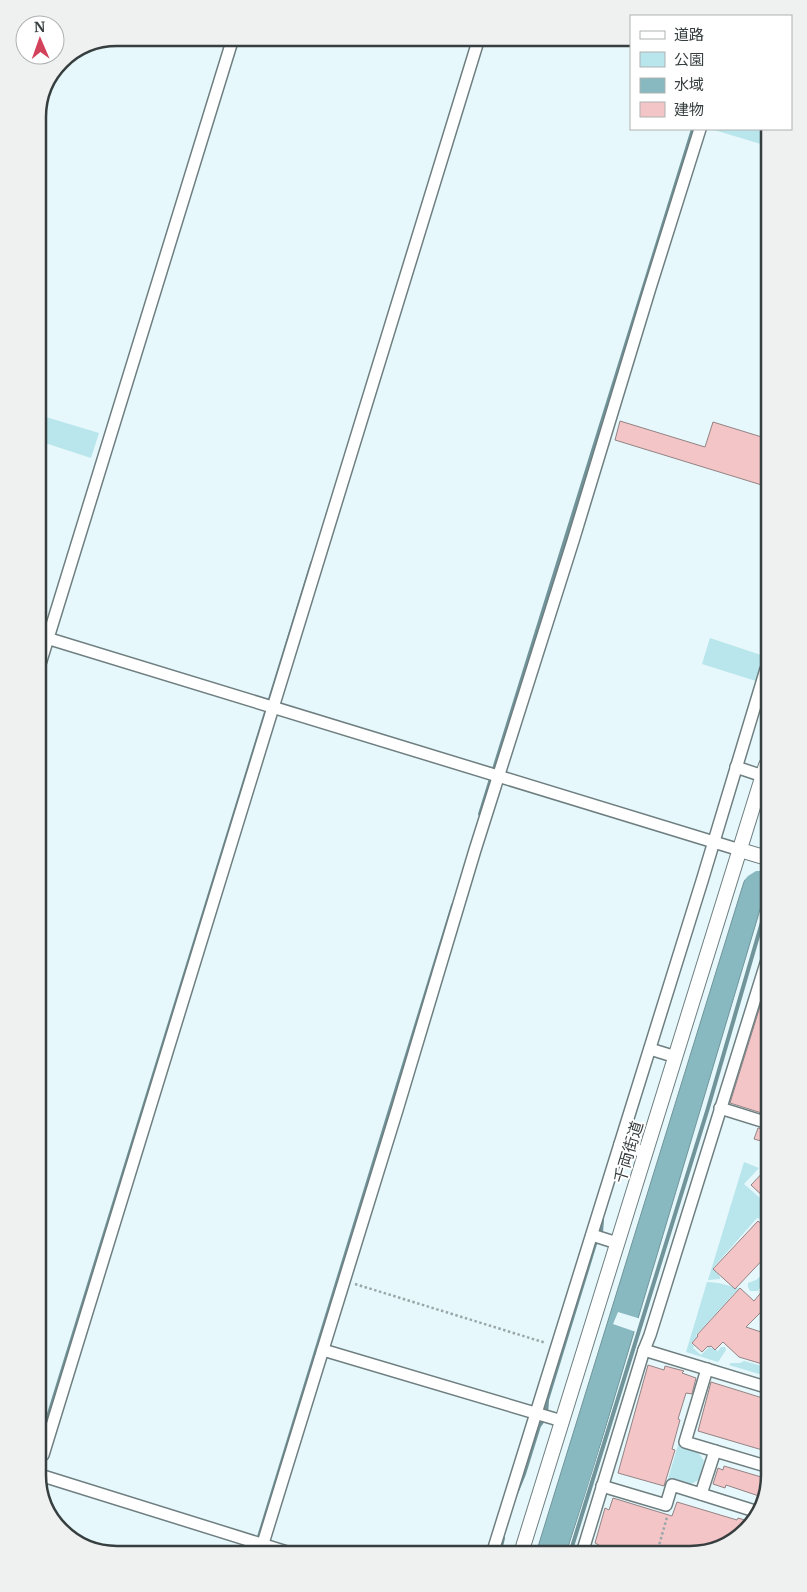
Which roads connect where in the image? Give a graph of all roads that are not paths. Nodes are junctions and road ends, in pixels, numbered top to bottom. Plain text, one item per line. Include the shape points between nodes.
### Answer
1 (229, 46) edge
2 (477, 46) edge
3 (700, 130) edge
4 (46, 631) edge
5 (46, 638) edge
6 (761, 685) edge
7 (272, 708) junction
8 (736, 767) junction
9 (761, 770) edge
10 (494, 775) junction
11 (761, 787) edge
12 (714, 842) junction
13 (746, 852) junction
14 (761, 856) edge
15 (761, 979) edge
16 (655, 1050) junction
17 (676, 1057) junction
18 (720, 1108) junction
19 (761, 1121) edge
20 (625, 1146) junction
21 (646, 1153) junction
22 (597, 1236) junction
23 (618, 1243) junction
24 (323, 1350) junction
25 (644, 1350) junction
26 (707, 1369) junction
27 (761, 1386) edge
28 (542, 1415) junction
29 (562, 1421) junction
30 (46, 1445) edge
31 (715, 1451) junction
32 (761, 1464) edge
33 (46, 1477) edge
34 (602, 1486) junction
35 (701, 1494) junction
36 (751, 1510) edge
37 (259, 1545) edge
38 (495, 1546) edge
39 (523, 1546) edge
40 (584, 1546) edge

1 - 4 street
2 - 7 street
3 - 10 street via 573,541
5 - 7 street
6 - 8 street
7 - 10 street
7 - 30 street
8 - 9 street
8 - 12 street
10 - 12 street
10 - 24 street
11 - 13 street, 千両街道
12 - 13 street
12 - 16 street
13 - 14 street
13 - 17 street, 千両街道
15 - 18 street
16 - 17 street
16 - 20 street
17 - 21 street, 千両街道
18 - 19 street
18 - 25 street
20 - 21 street
20 - 22 street
21 - 23 street, 千両街道
22 - 23 street
22 - 28 street via 558,1347
23 - 29 street, 千両街道
24 - 28 street
24 - 37 street
25 - 26 street
25 - 34 street
26 - 27 street
26 - 31 street via 685,1442
28 - 29 street
28 - 38 street
29 - 39 street, 千両街道
31 - 32 street
31 - 35 street
33 - 37 street
34 - 35 street via 666,1505 672,1485
34 - 40 street
35 - 36 street

